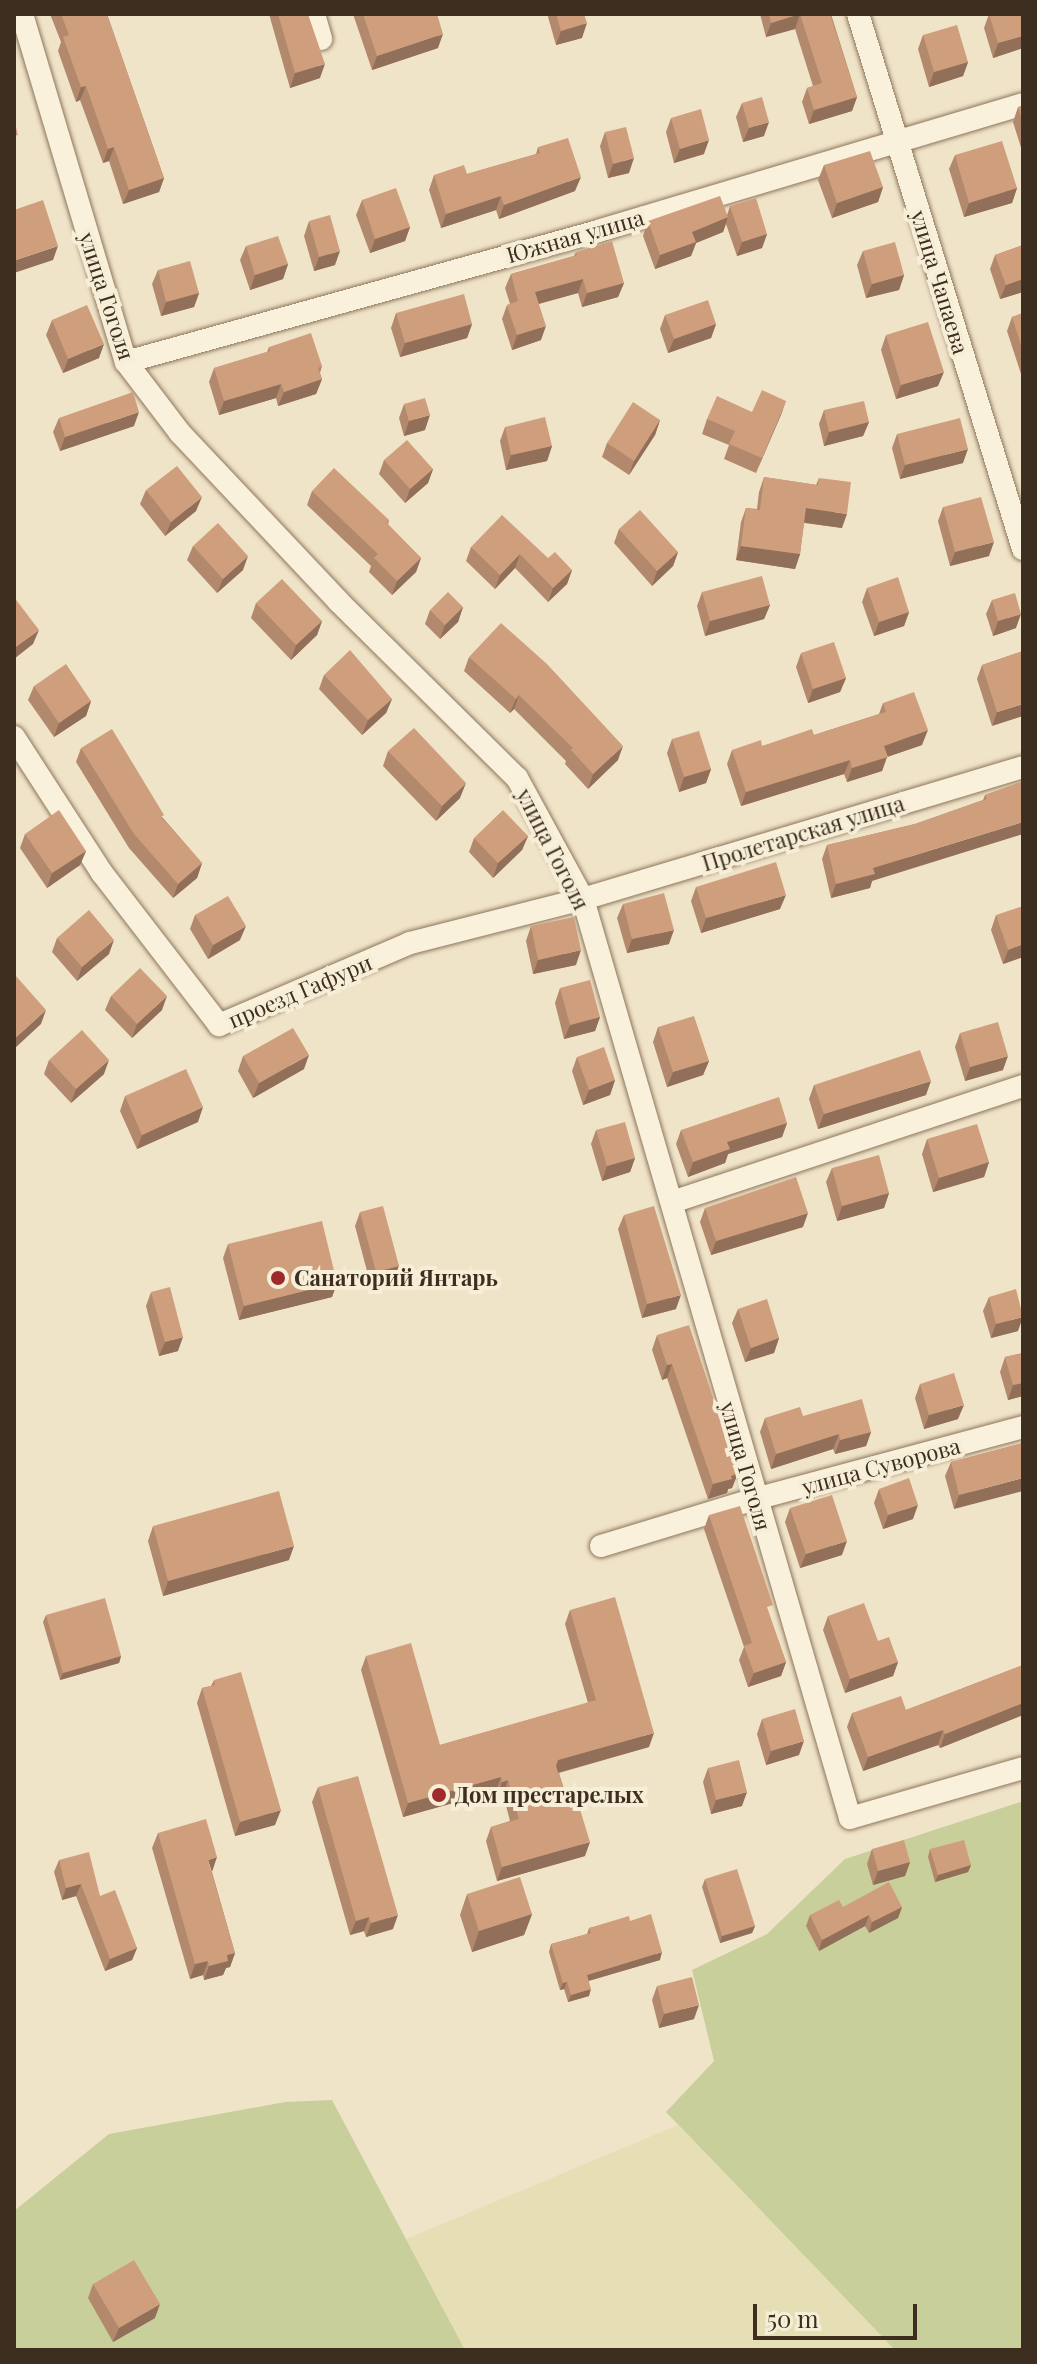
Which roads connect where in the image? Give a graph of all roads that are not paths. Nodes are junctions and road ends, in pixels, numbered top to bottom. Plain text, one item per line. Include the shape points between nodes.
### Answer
1 (22, 14) edge
2 (314, 14) edge
3 (858, 14) edge
4 (321, 39) dead end
5 (1023, 104) edge
6 (896, 141) junction
7 (126, 362) junction
8 (1023, 549) edge
9 (14, 737) edge
10 (1023, 767) edge
11 (583, 899) junction
12 (1023, 1086) edge
13 (672, 1202) junction
14 (1023, 1427) edge
15 (755, 1499) junction
16 (601, 1546) dead end
17 (1023, 1768) edge

1 - 7 street, улица Гоголя
2 - 4 street
3 - 6 street, улица Чапаева
5 - 6 street, Южная улица
6 - 7 street, Южная улица via 601,230
6 - 8 street, улица Чапаева
7 - 11 street, улица Гоголя via 180,433 317,579 517,778
9 - 11 street, проезд Гафури via 102,873 219,1025 410,943
10 - 11 street, Пролетарская улица
11 - 13 street, улица Гоголя
12 - 13 street
13 - 15 street, улица Гоголя
14 - 15 street, улица Суворова
15 - 16 street, улица Суворова
15 - 17 street, улица Гоголя via 850,1818

